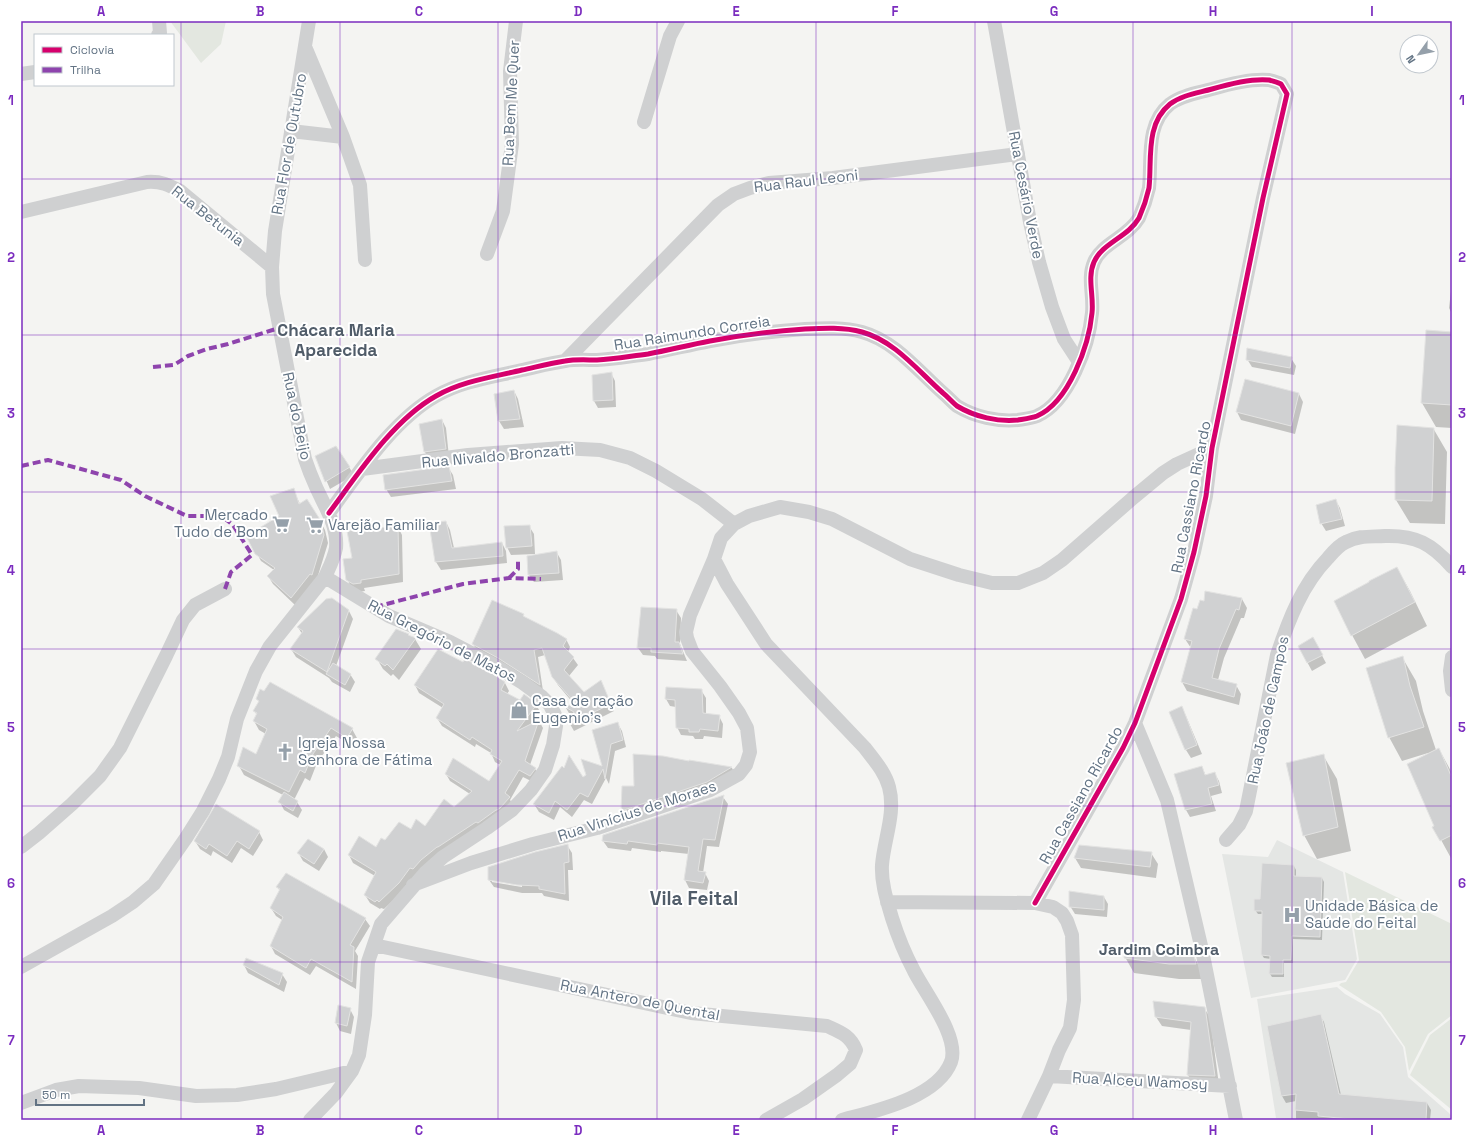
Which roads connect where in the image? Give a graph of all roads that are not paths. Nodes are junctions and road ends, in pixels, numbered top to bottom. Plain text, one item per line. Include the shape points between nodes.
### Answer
1 (159, 21) edge
2 (309, 21) edge
3 (516, 21) edge
4 (678, 21) edge
5 (994, 21) edge
6 (159, 34) edge
7 (306, 49) junction
8 (34, 72) edge
9 (21, 74) edge
10 (1282, 115) joint
11 (644, 122) dead end
12 (291, 131) junction
13 (343, 137) junction
14 (1018, 154) junction
15 (21, 212) edge
16 (487, 254) dead end
17 (365, 260) dead end
18 (272, 267) junction
19 (566, 360) junction
20 (1079, 362) junction
21 (1212, 448) junction
22 (362, 469) junction
23 (329, 513) junction
24 (734, 524) junction
25 (714, 559) junction
26 (1452, 567) edge
27 (325, 577) junction
28 (225, 589) dead end
29 (1452, 658) edge
30 (1452, 690) edge
31 (1135, 723) junction
32 (1226, 840) dead end
33 (21, 846) edge
34 (413, 885) junction
35 (887, 902) junction
36 (1035, 903) junction
37 (374, 945) junction
38 (21, 967) edge
39 (352, 1071) junction
40 (1049, 1076) junction
41 (1230, 1086) junction
42 (21, 1103) edge
43 (310, 1120) edge
44 (766, 1120) edge
45 (842, 1120) edge
46 (1028, 1120) edge
47 (1236, 1120) edge

1 - 6 street
2 - 7 street, Rua Flor de Outubro
3 - 16 street, Rua Bem Me Quer via 510,71 512,144 503,211
4 - 11 street via 670,36
5 - 14 street, Rua Cesário Verde
7 - 12 street, Rua Flor de Outubro
7 - 13 street
8 - 9 street
10 - 20 street, Rua Raimundo Correia via 1287,94 1281,84 1268,80 1225,85 1186,96 1170,104 1163,112 1150,145 1148,191 1140,216 1130,230 1099,254 1092,266 1093,308 1090,328
10 - 21 street, Rua Cassiano Ricardo
12 - 13 street
12 - 18 street, Rua Flor de Outubro via 274,231
13 - 17 street via 360,185
14 - 19 street, Rua Raul Leoni via 833,178 769,183 734,194 718,205
14 - 20 street, Rua Cesário Verde via 1034,244 1052,307 1064,339
15 - 18 street, Rua Betunia via 157,181 180,191
18 - 23 street, Rua do Beijo via 273,294 305,458
19 - 20 street, Rua Raimundo Correia via 630,356 764,332 832,328 852,330 864,332 893,347 958,406 984,418 1008,421 1038,416 1052,405 1067,388
19 - 22 street, Rua Raimundo Correia via 454,387 434,397 393,431
21 - 24 street, Rua Vinícius de Moraes via 1163,473 1062,560 1043,573 1018,583 992,583 910,559 832,519 809,512 780,507 749,516
21 - 31 street, Rua Cassiano Ricardo via 1206,496 1181,599
22 - 23 street, Rua Raimundo Correia
22 - 24 street, Rua Nivaldo Bronzatti via 468,455 562,448 600,450 630,458 656,471 702,499
23 - 27 street, Rua do Beijo via 336,544
24 - 25 street, Rua Vinícius de Moraes via 721,538
25 - 34 street, Rua Vinícius de Moraes via 690,615 686,638 747,728 750,752 746,765 739,774 710,790 597,828 471,863
25 - 35 street via 766,644 865,748 889,785 892,799 882,864
26 - 32 street, Rua João de Campos via 1439,552 1428,545 1399,536 1352,539 1336,549 1320,566 1300,596 1284,633 1277,655 1246,811 1239,825
27 - 34 street, Rua Gregório de Matos via 390,616 450,642 494,665 542,697 555,715 553,745 545,770 531,790 512,810 443,857
27 - 38 street via 270,646 256,671 237,719 228,757 219,779 203,811 154,884 112,916
28 - 33 street via 195,605 182,620 120,748 100,776 72,804
29 - 30 street
31 - 36 street, Rua Cassiano Ricardo
31 - 41 street via 1167,800
34 - 37 street, Rua Gregório de Matos via 382,924
35 - 36 street
35 - 45 street via 901,946 952,1042 951,1062 936,1082 906,1100
36 - 40 street via 1062,912 1072,935 1074,1000 1070,1028
37 - 39 street, Rua Gregório de Matos via 368,962 365,1015 359,1054
37 - 44 street, Rua Antero de Quental via 691,1013 826,1026 844,1034 853,1042 856,1050 850,1064 838,1075
39 - 42 street via 276,1089 237,1095 196,1096 139,1088 79,1086 56,1090
39 - 43 street, Rua Gregório de Matos via 336,1093
40 - 41 street, Rua Alceu Wamosy
40 - 46 street
41 - 47 street

